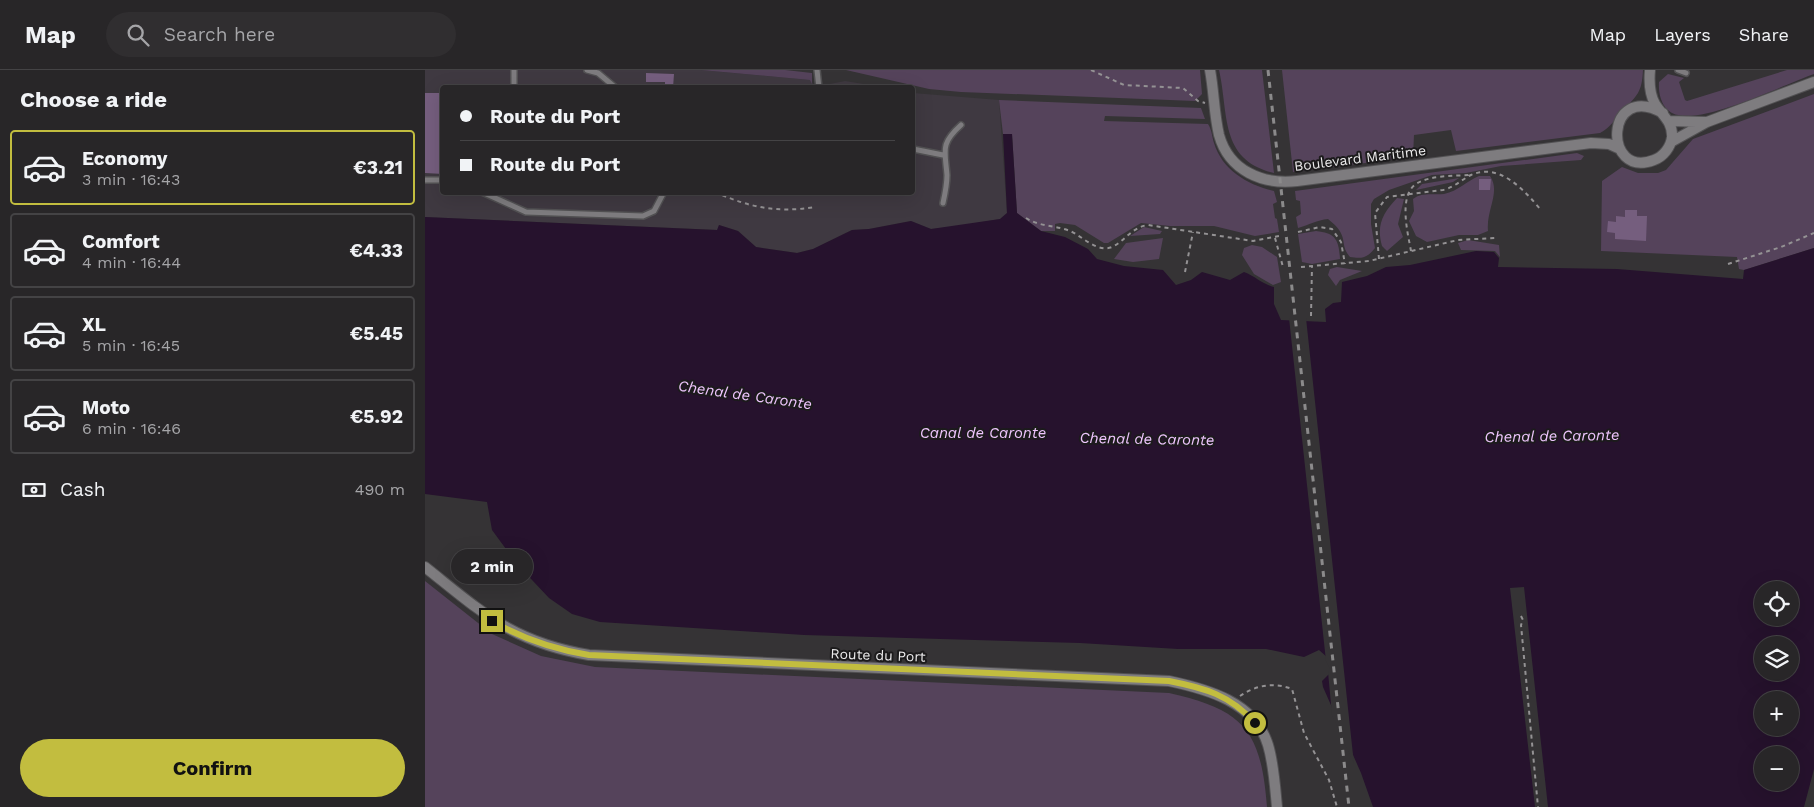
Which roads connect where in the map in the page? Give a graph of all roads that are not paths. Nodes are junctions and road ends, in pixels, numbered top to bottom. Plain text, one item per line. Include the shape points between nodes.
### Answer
1 (514, 70) edge
2 (587, 70) edge
3 (817, 70) edge
4 (1210, 70) edge
5 (1650, 70) edge
6 (1678, 70) edge
7 (1686, 74) dead end
8 (1814, 82) edge
9 (1649, 83) junction
10 (514, 85) edge
11 (613, 85) edge
12 (819, 85) edge
13 (1636, 107) junction
14 (1666, 117) junction
15 (1707, 122) junction
16 (961, 125) dead end
17 (1617, 125) junction
18 (1671, 142) junction
19 (1591, 143) junction
20 (1620, 148) junction
21 (915, 150) edge
22 (943, 155) junction
23 (425, 180) edge
24 (440, 180) edge
25 (488, 195) edge
26 (662, 195) edge
27 (943, 203) dead end
28 (425, 567) edge
29 (1277, 807) edge

1 - 10 lane
2 - 11 lane via 599,73
3 - 12 lane
4 - 19 street, Boulevard Maritime via 1220,136 1233,160 1250,174 1272,182
5 - 9 street
6 - 7 lane
8 - 15 street
9 - 13 street
9 - 14 street via 1655,104
13 - 14 street via 1647,106
13 - 17 street via 1625,113
14 - 15 street
14 - 18 street via 1671,129
15 - 18 street
16 - 22 lane via 947,140
17 - 19 street, Boulevard Maritime via 1607,136
17 - 20 street via 1615,137
18 - 20 street via 1665,153 1648,162 1630,159
19 - 20 street, Boulevard Maritime
21 - 22 lane
22 - 27 lane via 947,174
23 - 24 lane
25 - 26 lane via 526,212 643,216 654,211
28 - 29 street, Route du Port via 492,621 529,640 562,651 675,660 1169,681 1197,687 1233,702 1255,723 1268,744

